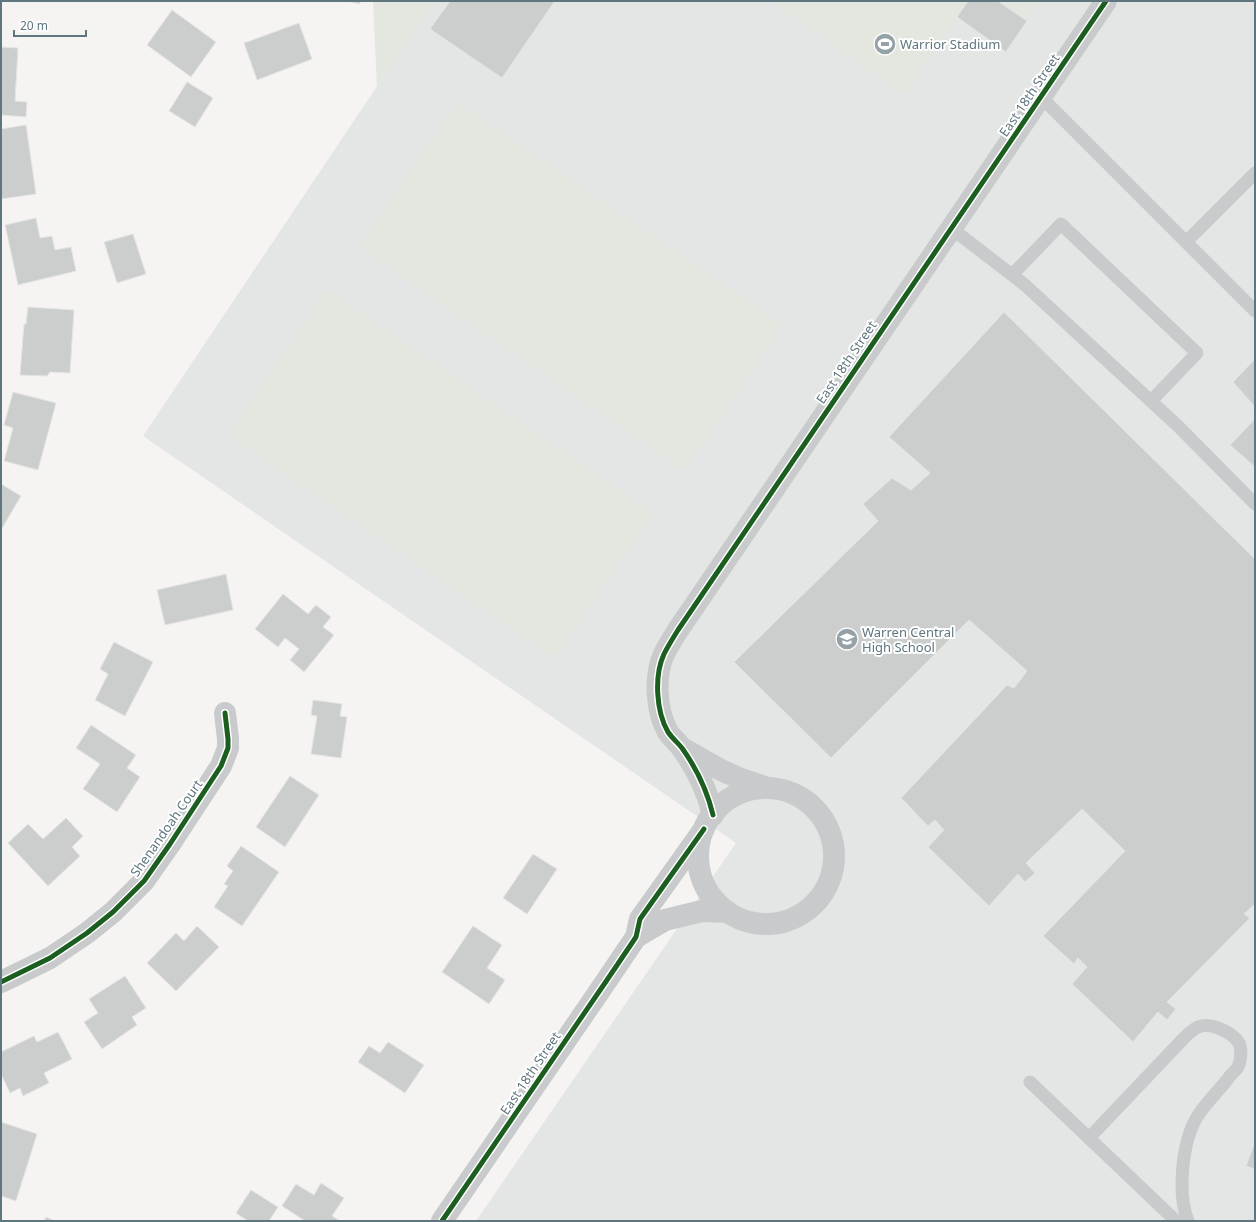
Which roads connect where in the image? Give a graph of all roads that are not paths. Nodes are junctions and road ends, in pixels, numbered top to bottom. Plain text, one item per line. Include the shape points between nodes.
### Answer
1 (1106, 1) edge
2 (1041, 97) junction
3 (1255, 173) edge
4 (951, 228) junction
5 (1186, 242) junction
6 (1012, 275) junction
7 (1255, 311) edge
8 (1151, 401) junction
9 (1255, 504) edge
10 (225, 713) dead end
11 (682, 748) junction
12 (769, 788) junction
13 (708, 822) junction
14 (728, 912) junction
15 (636, 937) junction
16 (1, 982) edge
17 (1030, 1082) dead end
18 (1089, 1138) junction
19 (442, 1221) edge
20 (1176, 1221) edge
21 (1188, 1221) edge

1 - 2 street, East 18th Street
2 - 4 street, East 18th Street
2 - 5 lane
3 - 5 lane
4 - 6 lane
4 - 11 street, East 18th Street via 682,624 663,656 657,684 660,712 668,732
5 - 7 lane
6 - 8 lane
6 - 8 lane via 1061,224 1197,353
8 - 9 lane
10 - 16 street, Shenandoah Court via 228,748 221,766 144,880 113,912 87,933 50,958
11 - 12 street via 721,770
11 - 13 street via 699,774 708,796
12 - 13 street via 750,790 732,797 715,811
12 - 14 street via 787,791 804,799 818,811 828,828 834,846 834,865 829,883 819,899 803,914 783,922 761,924 740,919
13 - 14 street via 698,850 700,872 708,892
13 - 15 street via 640,919
14 - 15 street via 702,911 665,920
15 - 19 street, East 18th Street
17 - 18 lane
18 - 20 lane
18 - 21 lane via 1184,1038 1199,1026 1215,1026 1227,1031 1239,1043 1241,1054 1238,1067 1197,1117 1184,1155 1183,1200

